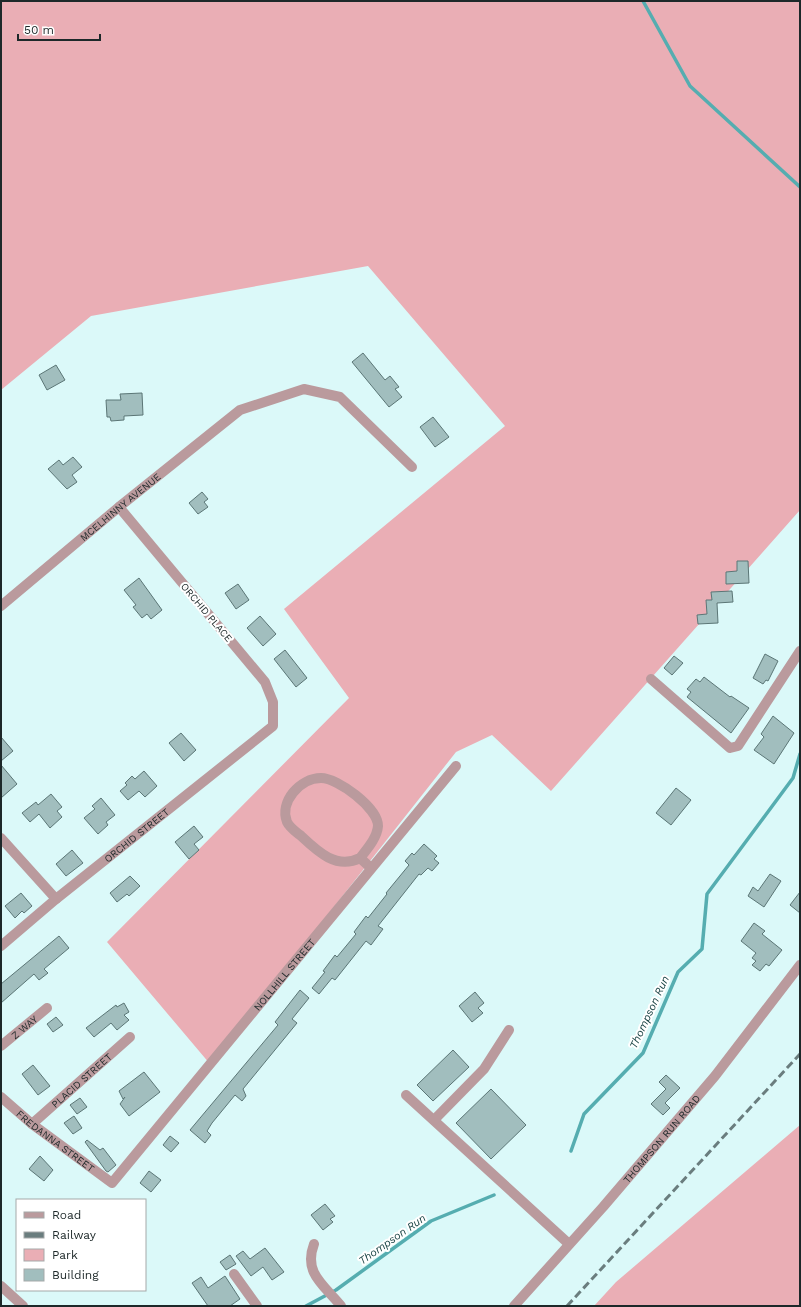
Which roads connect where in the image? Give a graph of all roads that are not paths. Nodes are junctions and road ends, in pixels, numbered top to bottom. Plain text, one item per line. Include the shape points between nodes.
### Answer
1 (412, 467) dead end
2 (119, 507) junction
3 (1, 606) edge
4 (800, 651) edge
5 (651, 679) dead end
6 (273, 726) joint
7 (456, 766) dead end
8 (3, 844) edge
9 (360, 858) junction
10 (371, 868) junction
11 (56, 899) junction
12 (1, 946) edge
13 (800, 964) edge
14 (47, 1008) dead end
15 (508, 1030) dead end
16 (130, 1037) dead end
17 (1, 1046) edge
18 (406, 1095) dead end
19 (1, 1097) edge
20 (434, 1120) junction
21 (32, 1124) junction
22 (112, 1183) joint
23 (314, 1244) dead end
24 (569, 1244) junction
25 (234, 1274) dead end
26 (1, 1286) edge
27 (338, 1302) edge
28 (23, 1306) edge
29 (257, 1306) edge
30 (514, 1306) edge

1 - 2 street, MCELHINNY AVENUE via 340,397 304,389 240,410
2 - 3 street, MCELHINNY AVENUE
2 - 6 street, ORCHID PLACE via 265,682 273,702
4 - 5 street via 738,746 730,748
6 - 11 street, ORCHID STREET
7 - 10 street, NOLLHILL STREET
8 - 11 street
9 - 9 street via 348,862 331,860 290,827 285,808 298,787 318,778 334,780 370,809 376,819 377,832
9 - 10 street
10 - 22 street, NOLLHILL STREET
11 - 12 street, ORCHID STREET
13 - 24 street, THOMPSON RUN ROAD via 715,1076
14 - 17 street, Z WAY
15 - 20 street via 484,1069
16 - 21 street, PLACID STREET
18 - 20 street
19 - 21 street, FREDANNA STREET
20 - 24 street
21 - 22 street, FREDANNA STREET
23 - 27 street via 309,1261 315,1276
24 - 30 street, THOMPSON RUN ROAD
25 - 29 street
26 - 28 street

